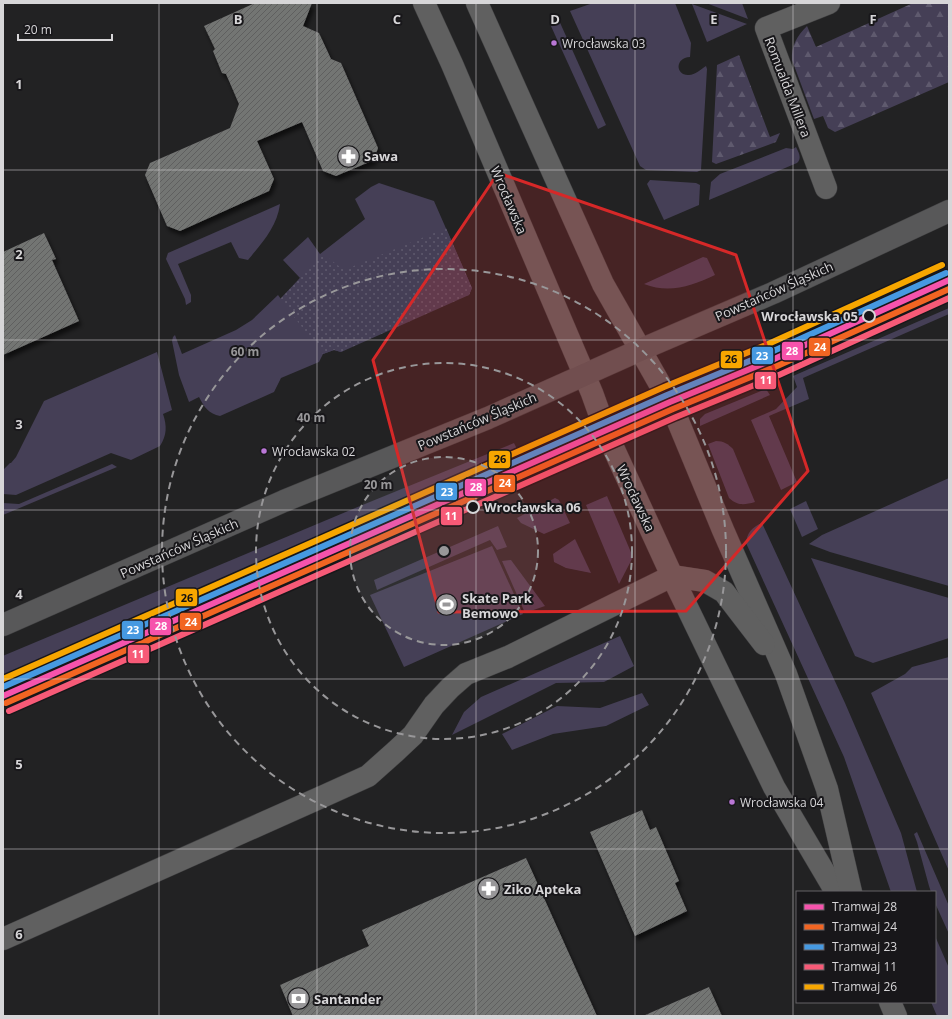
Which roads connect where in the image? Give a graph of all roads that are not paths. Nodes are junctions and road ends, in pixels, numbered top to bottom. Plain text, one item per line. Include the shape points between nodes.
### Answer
1 (424, 3) edge
2 (477, 3) edge
3 (829, 3) edge
4 (826, 188) dead end
5 (949, 211) edge
6 (640, 350) junction
7 (584, 375) junction
8 (672, 576) junction
9 (3, 625) edge
10 (786, 674) junction
11 (835, 891) edge
12 (851, 891) edge
13 (3, 939) edge
14 (890, 1003) edge
15 (896, 1016) edge

1 - 7 street, Wrocławska
2 - 6 street via 603,284
3 - 4 street, Romualda Millera via 766,28
5 - 6 main road, Powstańców Śląskich via 774,293
6 - 7 main road, Powstańców Śląskich
6 - 10 street via 670,402
7 - 8 street, Wrocławska via 606,432
7 - 9 main road, Powstańców Śląskich via 488,418 277,504
8 - 10 street via 705,582 724,592
8 - 11 street, Wrocławska via 774,787
8 - 13 street via 508,657 466,674 434,705 413,735 368,776
10 - 12 street via 827,789
14 - 15 street

